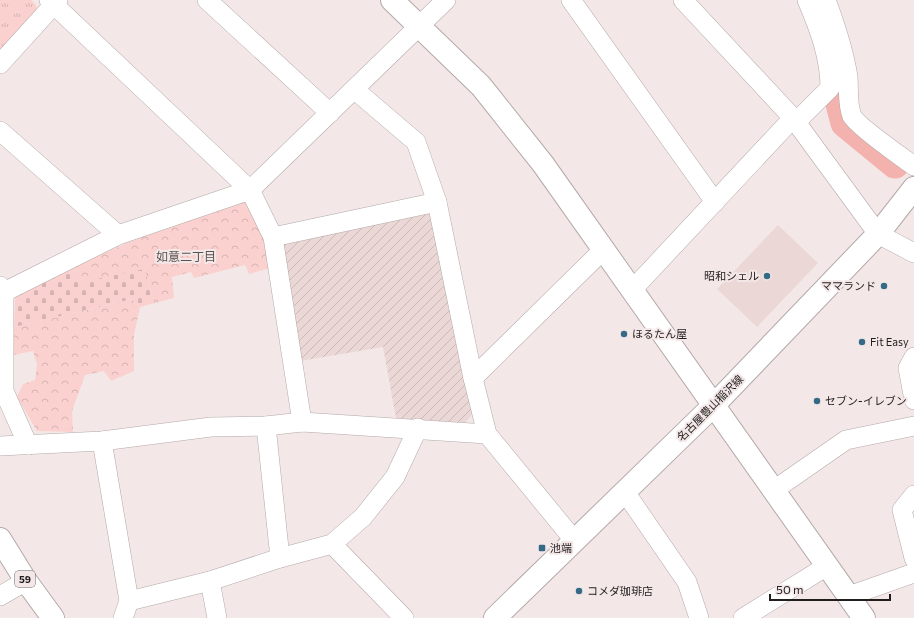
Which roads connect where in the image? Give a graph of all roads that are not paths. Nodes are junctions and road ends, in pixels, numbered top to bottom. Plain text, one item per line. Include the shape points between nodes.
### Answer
1 (207, 0) edge
2 (392, 0) edge
3 (446, 0) edge
4 (571, 0) edge
5 (807, 0) edge
6 (826, 0) edge
7 (684, 1) edge
8 (54, 2) edge
9 (419, 25) junction
10 (0, 64) edge
11 (355, 90) junction
12 (330, 113) junction
13 (794, 120) junction
14 (0, 131) edge
15 (914, 166) edge
16 (250, 190) junction
17 (912, 193) edge
18 (437, 202) junction
19 (715, 202) junction
20 (878, 234) junction
21 (118, 235) junction
22 (273, 238) junction
23 (603, 250) junction
24 (914, 253) edge
25 (1, 290) edge
26 (632, 290) junction
27 (914, 357) edge
28 (473, 378) junction
29 (914, 400) edge
30 (713, 406) junction
31 (302, 422) junction
32 (266, 426) junction
33 (914, 426) edge
34 (418, 428) junction
35 (487, 434) junction
36 (102, 442) junction
37 (28, 445) junction
38 (0, 446) edge
39 (774, 490) junction
40 (625, 492) junction
41 (914, 495) edge
42 (0, 538) edge
43 (574, 540) junction
44 (332, 544) junction
45 (280, 558) junction
46 (914, 558) edge
47 (827, 566) junction
48 (914, 573) edge
49 (26, 581) junction
50 (210, 581) junction
51 (0, 596) edge
52 (849, 596) junction
53 (126, 610) edge
54 (53, 618) edge
55 (217, 618) edge
56 (404, 618) edge
57 (495, 618) edge
58 (699, 618) edge
59 (743, 618) edge
60 (864, 618) edge

1 - 12 street
2 - 9 street
3 - 9 street
4 - 19 street
5 - 13 street via 818,26 830,70 830,88
6 - 15 street via 835,22 848,76 853,117
7 - 13 street
8 - 10 street
8 - 16 street
9 - 11 street
9 - 23 street via 481,86 543,164
11 - 12 street
11 - 18 street via 416,142
12 - 16 street
13 - 19 street
13 - 20 street
14 - 21 street
16 - 21 street
16 - 22 street
17 - 20 street, 名古屋豊山稲沢線
18 - 22 street
18 - 28 street
19 - 26 street
20 - 24 street
20 - 30 street, 名古屋豊山稲沢線
21 - 25 street
22 - 31 street
23 - 26 street
23 - 28 street
25 - 37 street via 4,391
26 - 30 street
27 - 29 street via 908,368
28 - 35 street
30 - 39 street
30 - 40 street, 名古屋豊山稲沢線
31 - 32 street
31 - 34 street
32 - 36 street via 211,427
32 - 45 street
33 - 39 street via 846,440
34 - 35 street
34 - 44 street via 395,477 362,517
35 - 43 street
36 - 37 street
36 - 53 street
37 - 38 street
39 - 47 street
40 - 43 street, 名古屋豊山稲沢線
40 - 58 street via 687,582
41 - 46 street via 902,510
42 - 49 street, 59
43 - 57 street, 名古屋豊山稲沢線
44 - 45 street
44 - 56 street
45 - 50 street
47 - 52 street
47 - 59 street
48 - 52 street
49 - 51 street
49 - 54 street, 59
50 - 53 street
50 - 55 street
52 - 60 street

